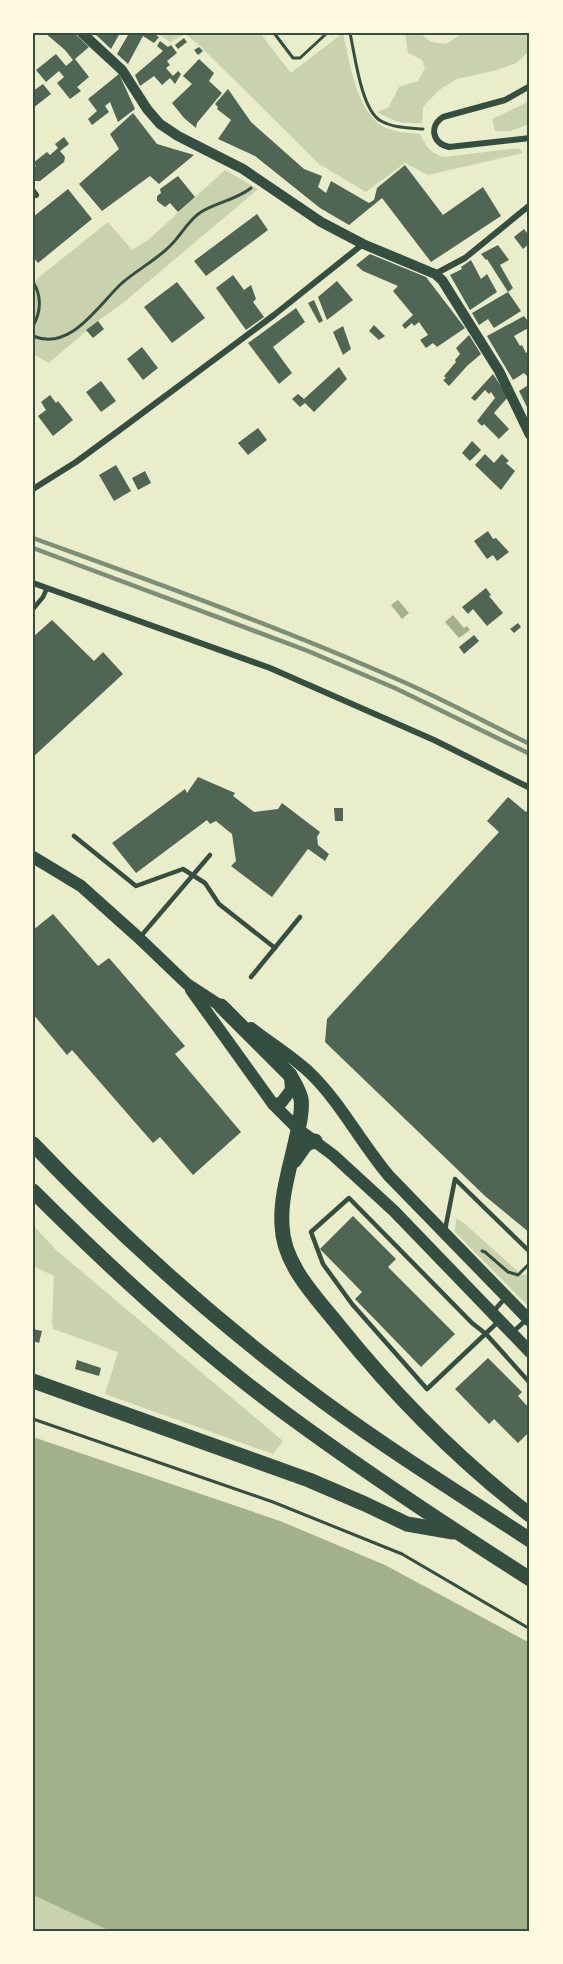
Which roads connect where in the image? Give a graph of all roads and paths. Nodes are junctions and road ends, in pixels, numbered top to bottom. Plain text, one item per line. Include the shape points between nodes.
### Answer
1 (82, 33) edge
2 (274, 33) edge
3 (327, 33) edge
4 (350, 33) edge
5 (530, 86) edge
6 (434, 130) junction
7 (530, 138) edge
8 (260, 180) junction
9 (530, 205) edge
10 (363, 244) junction
11 (435, 274) junction
12 (33, 282) edge
13 (33, 326) edge
14 (33, 336) edge
15 (530, 435) edge
16 (33, 489) edge
17 (33, 583) edge
18 (46, 588) junction
19 (33, 609) edge
20 (530, 788) edge
21 (74, 836) dead end
22 (210, 855) dead end
23 (33, 857) edge
24 (194, 874) junction
25 (300, 917) dead end
26 (139, 938) junction
27 (275, 948) junction
28 (251, 977) dead end
29 (187, 984) junction
30 (221, 1006) junction
31 (290, 1075) junction
32 (273, 1104) junction
33 (298, 1129) junction
34 (315, 1141) junction
35 (33, 1144) edge
36 (290, 1169) junction
37 (33, 1191) edge
38 (444, 1232) junction
39 (530, 1252) edge
40 (469, 1258) junction
41 (530, 1263) edge
42 (506, 1297) junction
43 (495, 1317) junction
44 (529, 1320) edge
45 (486, 1334) junction
46 (512, 1334) junction
47 (530, 1352) edge
48 (33, 1381) edge
49 (530, 1383) edge
50 (33, 1419) edge
51 (530, 1515) edge
52 (458, 1533) junction
53 (530, 1540) edge
54 (530, 1579) edge
55 (530, 1629) edge

1 - 8 street via 122,70 160,124
2 - 3 path via 293,58 300,58
4 - 6 path via 365,96 374,115 401,127
5 - 6 street via 505,100 443,117
6 - 7 street via 436,140 448,147
8 - 10 street via 321,222
8 - 14 path via 242,195 193,218 170,247 123,282 80,327 54,340
9 - 11 street via 465,258
10 - 11 street
10 - 16 street via 121,429
11 - 15 street via 488,352
12 - 13 path via 40,305
17 - 18 street
18 - 19 lane
18 - 20 street via 270,668 423,735
21 - 24 lane via 136,886 183,869
22 - 24 lane
23 - 26 main road via 81,886
24 - 26 lane
24 - 27 lane via 219,904
25 - 27 lane
26 - 29 main road
27 - 28 lane
29 - 30 main road
29 - 32 main road
30 - 31 highway
30 - 38 main road via 309,1072 372,1155
31 - 32 main road via 291,1090 281,1103
31 - 33 highway via 302,1101
32 - 33 main road
33 - 34 main road
33 - 36 highway
34 - 36 highway via 299,1151
34 - 43 main road via 394,1211
35 - 53 highway via 146,1254 295,1380
36 - 51 highway via 282,1224 284,1241 299,1275 403,1402 461,1458
37 - 52 highway via 201,1346 284,1412
38 - 39 lane via 455,1179
38 - 40 main road
40 - 41 path via 478,1251 485,1252 508,1272 518,1275
40 - 42 main road
42 - 43 lane
42 - 44 main road
43 - 45 lane
43 - 46 main road
44 - 46 lane
45 - 45 lane via 349,1198 311,1232 323,1264 352,1304 427,1389
45 - 49 lane
46 - 47 main road
48 - 52 highway via 309,1480 407,1524
50 - 55 path via 273,1502 402,1554
52 - 54 highway

